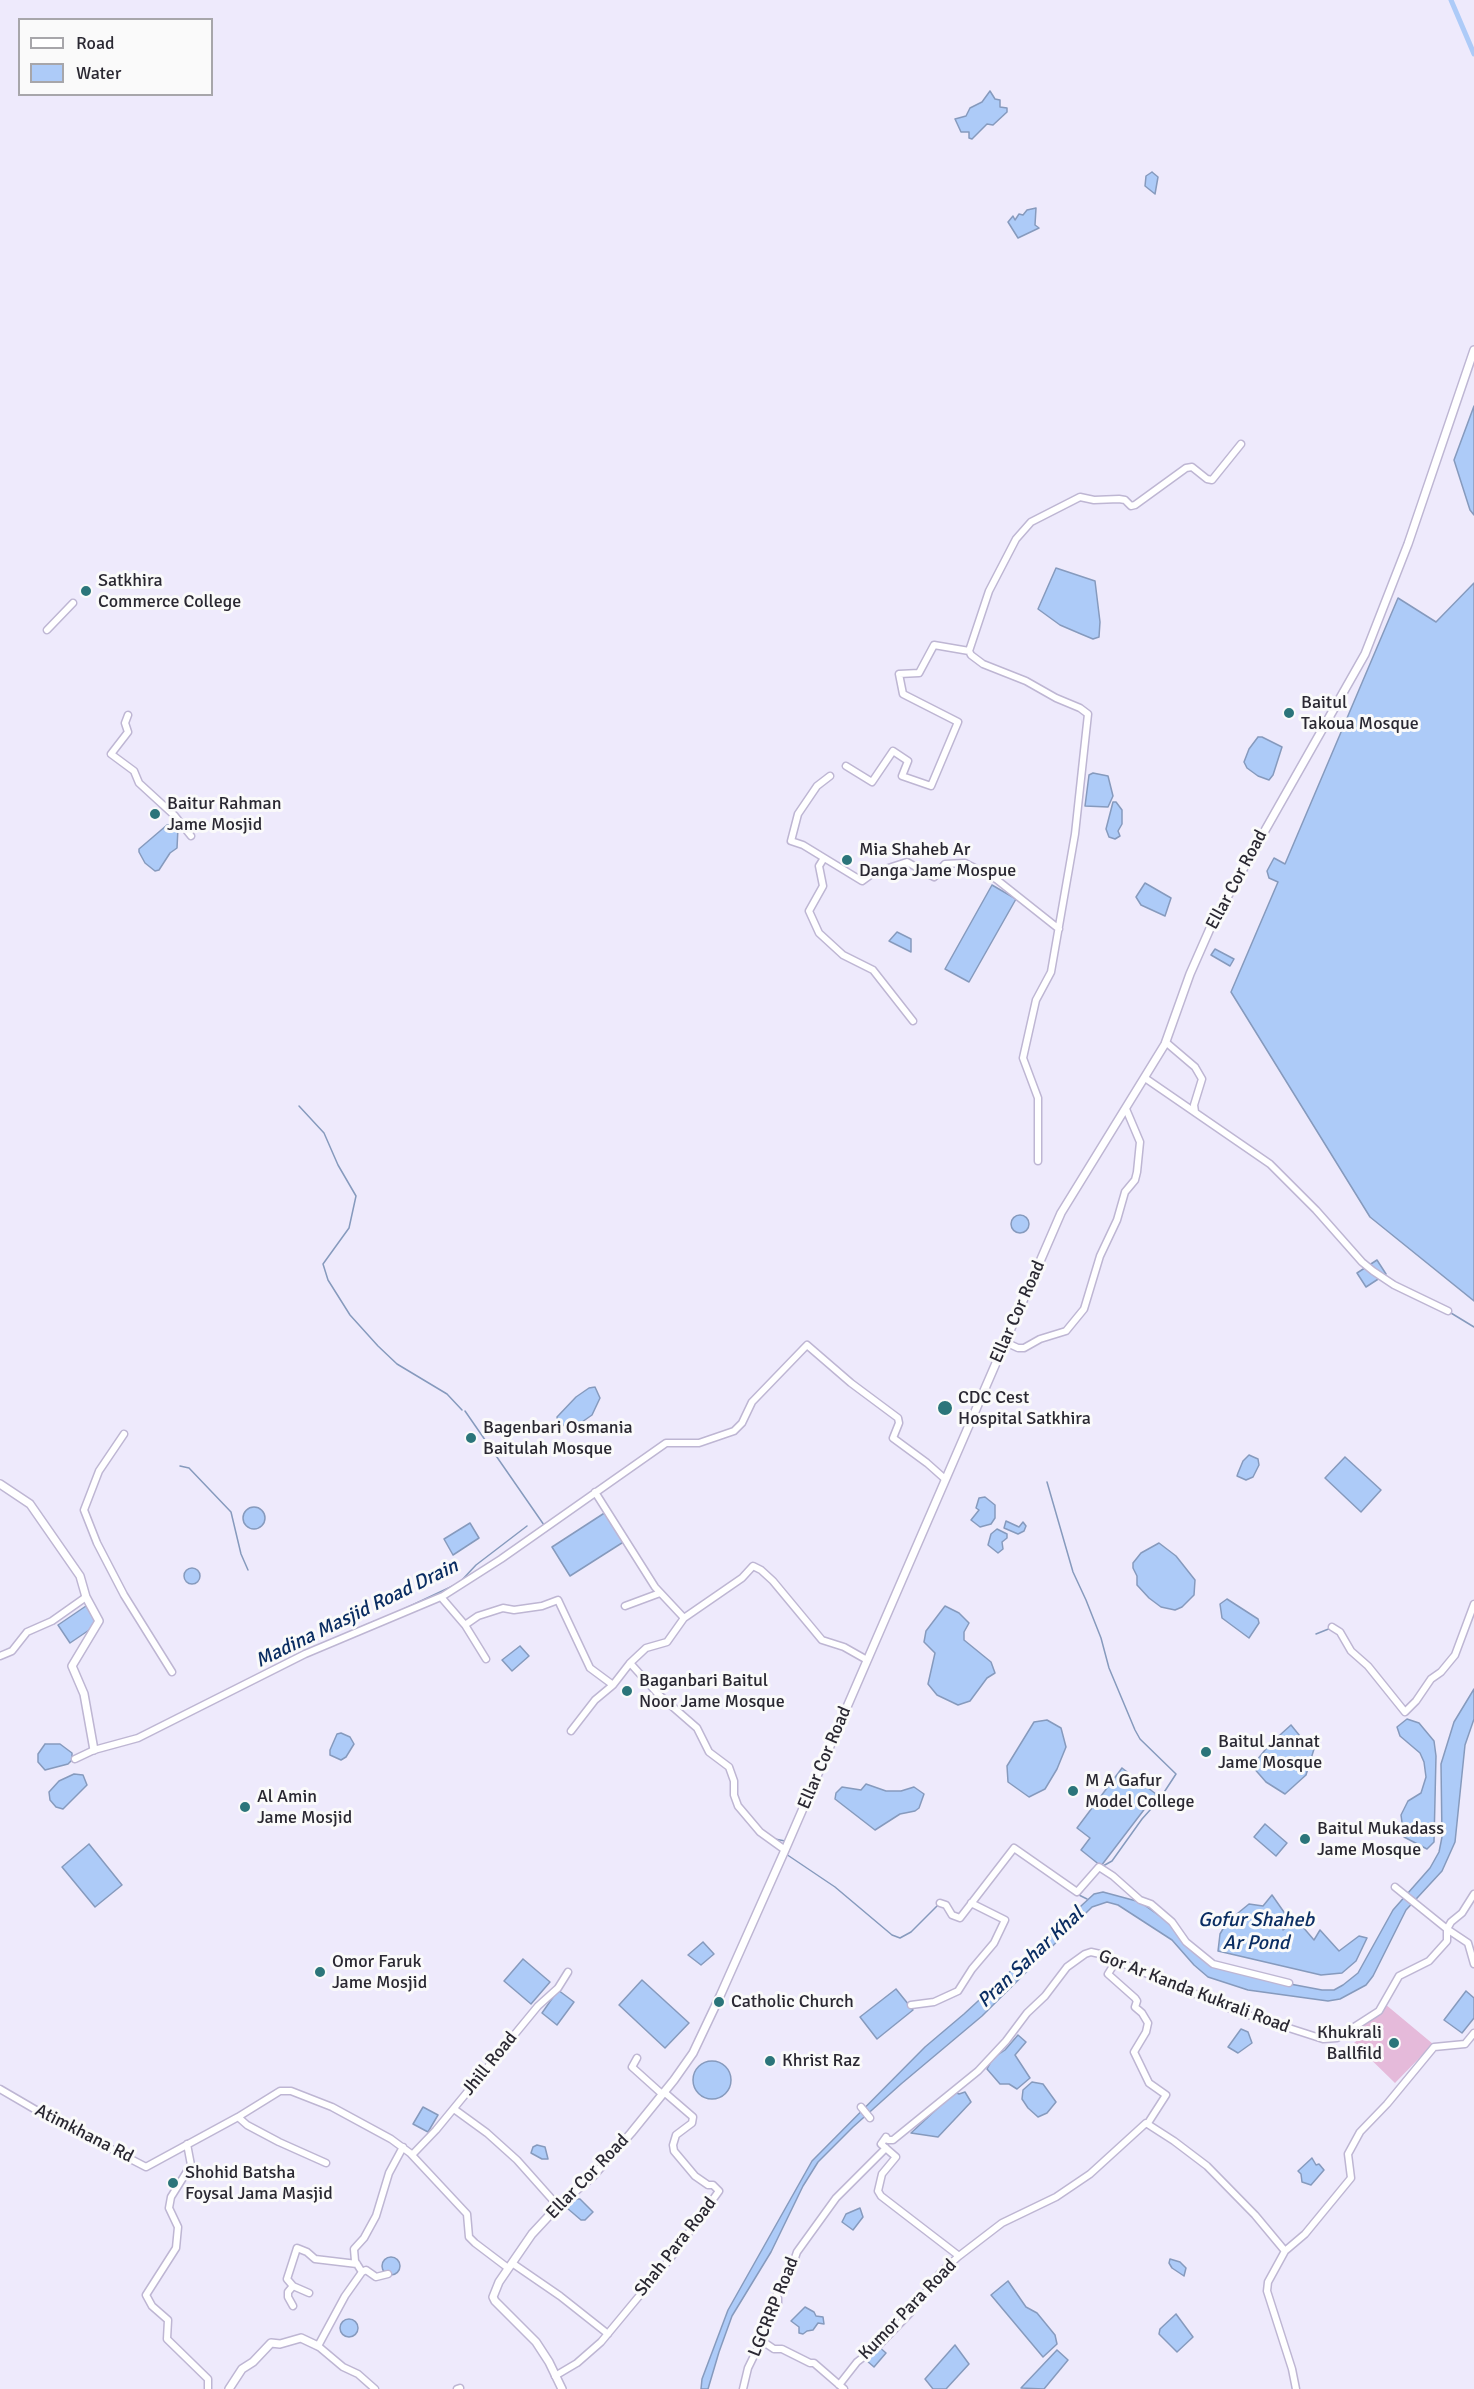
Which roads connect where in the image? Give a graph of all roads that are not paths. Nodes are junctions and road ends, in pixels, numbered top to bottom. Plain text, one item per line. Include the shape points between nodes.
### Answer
1 (1474, 350) edge
2 (1241, 444) dead end
3 (989, 584) dead end
4 (73, 603) dead end
5 (46, 630) dead end
6 (969, 651) junction
7 (128, 715) dead end
8 (846, 766) dead end
9 (830, 776) dead end
10 (191, 836) dead end
11 (824, 858) junction
12 (1059, 929) junction
13 (913, 1022) dead end
14 (1168, 1044) dead end
15 (1146, 1078) junction
16 (1126, 1109) junction
17 (1195, 1112) junction
18 (1038, 1161) dead end
19 (1448, 1311) dead end
20 (1005, 1342) junction
21 (124, 1434) dead end
22 (945, 1479) junction
23 (0, 1484) edge
24 (595, 1492) junction
25 (660, 1593) junction
26 (86, 1597) junction
27 (441, 1597) junction
28 (1474, 1604) edge
29 (625, 1606) dead end
30 (684, 1618) junction
31 (465, 1625) junction
32 (1332, 1627) dead end
33 (0, 1656) edge
34 (486, 1659) dead end
35 (867, 1660) junction
36 (630, 1663) junction
37 (172, 1672) dead end
38 (613, 1685) junction
39 (571, 1731) dead end
40 (94, 1750) junction
41 (75, 1759) dead end
42 (785, 1850) junction
43 (1395, 1887) dead end
44 (1474, 1893) edge
45 (940, 1903) dead end
46 (971, 1903) junction
47 (1447, 1929) junction
48 (1116, 1961) junction
49 (1474, 1964) edge
50 (568, 1972) dead end
51 (1289, 1983) dead end
52 (911, 2005) dead end
53 (1474, 2033) edge
54 (637, 2058) dead end
55 (0, 2089) edge
56 (663, 2093) junction
57 (861, 2107) dead end
58 (454, 2109) junction
59 (238, 2117) junction
60 (870, 2118) dead end
61 (1148, 2123) junction
62 (187, 2144) junction
63 (403, 2148) junction
64 (886, 2148) junction
65 (412, 2155) junction
66 (326, 2163) dead end
67 (558, 2206) junction
68 (374, 2215) dead end
69 (353, 2248) dead end
70 (1285, 2252) junction
71 (959, 2256) junction
72 (357, 2264) junction
73 (510, 2265) junction
74 (362, 2272) junction
75 (388, 2274) dead end
76 (293, 2286) junction
77 (309, 2293) dead end
78 (293, 2306) dead end
79 (608, 2334) junction
80 (762, 2341) junction
81 (318, 2346) junction
82 (555, 2376) junction
83 (842, 2387) edge
84 (208, 2389) edge
85 (229, 2389) edge
86 (375, 2389) edge
87 (562, 2389) edge
88 (743, 2389) edge
89 (1296, 2389) edge

1 - 15 main road, Ellar Cor Road via 1408,544 1365,654 1212,924 1165,1044
2 - 6 street via 1212,480 1192,467 1186,468 1135,505 1119,499 1080,497 1031,522 1016,539 989,591
3 - 6 street
4 - 5 street
6 - 8 street via 934,645 919,673 899,674 903,694 958,722 931,786 902,776 908,761 893,751 872,782
6 - 12 street via 983,664 1026,681 1088,714 1075,834
7 - 10 street via 128,732 111,754 134,771 139,783
9 - 11 street via 817,786 798,814 791,842
11 - 12 street via 862,881 873,873 907,862 934,877 945,864 965,863 996,879
11 - 13 street via 819,866 823,886 809,911 819,933 843,955 873,970
12 - 18 street via 1051,972 1036,1000 1023,1059 1038,1098
14 - 17 street via 1195,1067 1202,1079
15 - 16 main road, Ellar Cor Road
15 - 17 street
16 - 20 main road, Ellar Cor Road via 1061,1213
16 - 20 street via 1140,1142 1137,1172 1100,1256 1084,1309 1066,1330 1024,1348
17 - 19 street via 1270,1164 1373,1271
20 - 22 main road, Ellar Cor Road
21 - 37 street via 99,1471 84,1510 124,1595
22 - 24 street via 893,1438 898,1419 807,1345 752,1402 734,1431 699,1443 666,1443
22 - 35 main road, Ellar Cor Road
23 - 26 main road via 30,1504 80,1576
24 - 25 street
24 - 27 street
25 - 29 street
25 - 30 street
26 - 33 street via 52,1621 27,1632 12,1651
26 - 40 main road via 99,1620 72,1666 84,1694
27 - 31 street
27 - 40 street via 305,1654 138,1738
28 - 32 street via 1455,1655 1405,1712
30 - 35 street via 753,1566 773,1581 822,1640
30 - 36 street via 667,1642 646,1648
31 - 34 street
31 - 38 street via 503,1608 542,1606 558,1600 590,1668
35 - 42 main road, Ellar Cor Road
36 - 38 street
36 - 42 street via 697,1728 709,1752 729,1767 738,1806 760,1832
38 - 39 street via 595,1700
40 - 41 street
42 - 56 main road, Ellar Cor Road via 693,2053
43 - 47 street
44 - 47 street, Gor Ar Kanda Kukrali Road
45 - 46 street via 960,1918
46 - 51 street via 1014,1848 1077,1892 1099,1867 1140,1900 1151,1904 1213,1965
46 - 52 street via 1005,1920 994,1944 958,1991 934,2002
47 - 48 street, Gor Ar Kanda Kukrali Road via 1447,1941 1429,1960 1399,1976 1378,2011 1337,2038 1323,2039 1236,2011
47 - 49 street via 1468,1943
48 - 61 street, Kumor Para Road via 1108,1974 1135,1998 1135,2007 1148,2023 1134,2052 1149,2083 1166,2096
48 - 64 street, Gor Ar Kanda Kukrali Road via 1091,1952 1067,1967 978,2071 893,2140 886,2137 881,2144
50 - 58 street, Jhill Road
53 - 70 street via 1465,2043 1434,2047 1360,2132 1348,2154 1351,2178
54 - 56 street via 632,2067
55 - 62 street, Atimkhana Rd via 146,2167
56 - 67 main road, Ellar Cor Road via 593,2176
56 - 79 street, Shah Para Road via 693,2117 692,2123 676,2135 674,2151 695,2176 719,2191
57 - 60 street
58 - 65 street, Jhill Road
58 - 67 street via 517,2160
59 - 62 street, Atimkhana Rd
59 - 63 street, Atimkhana Rd via 280,2091 291,2091 332,2107
59 - 66 street via 279,2142
61 - 70 street via 1207,2166
61 - 71 street, Kumor Para Road via 1090,2174 1056,2197 1002,2223
62 - 84 street via 191,2165 171,2197 169,2208 178,2227 176,2248 146,2295 168,2320 167,2339 208,2379
63 - 65 street, Atimkhana Rd
63 - 72 street via 389,2173 376,2216 354,2249
64 - 71 street via 896,2157 882,2175 878,2191 881,2196
64 - 80 street, LGCRRP Road via 836,2198 797,2252 787,2281 776,2296 778,2303
65 - 73 street, Atimkhana Rd via 466,2214 469,2237
67 - 73 main road, Ellar Cor Road
68 - 69 street
70 - 89 street via 1267,2291
71 - 83 street, Kumor Para Road via 910,2313 857,2362
72 - 74 street
72 - 76 street via 315,2259 297,2248 287,2279
73 - 79 street, Atimkhana Rd via 560,2296
73 - 82 main road, Ellar Cor Road via 493,2297 536,2342
74 - 75 street via 366,2270 376,2277
74 - 81 street
76 - 77 street
76 - 78 street via 288,2292
79 - 82 street, Shah Para Road via 577,2363
80 - 83 street, Kumor Para Road via 814,2363
80 - 88 street, LGCRRP Road
81 - 85 main road via 301,2338 271,2343 242,2369
81 - 86 street
82 - 87 main road

